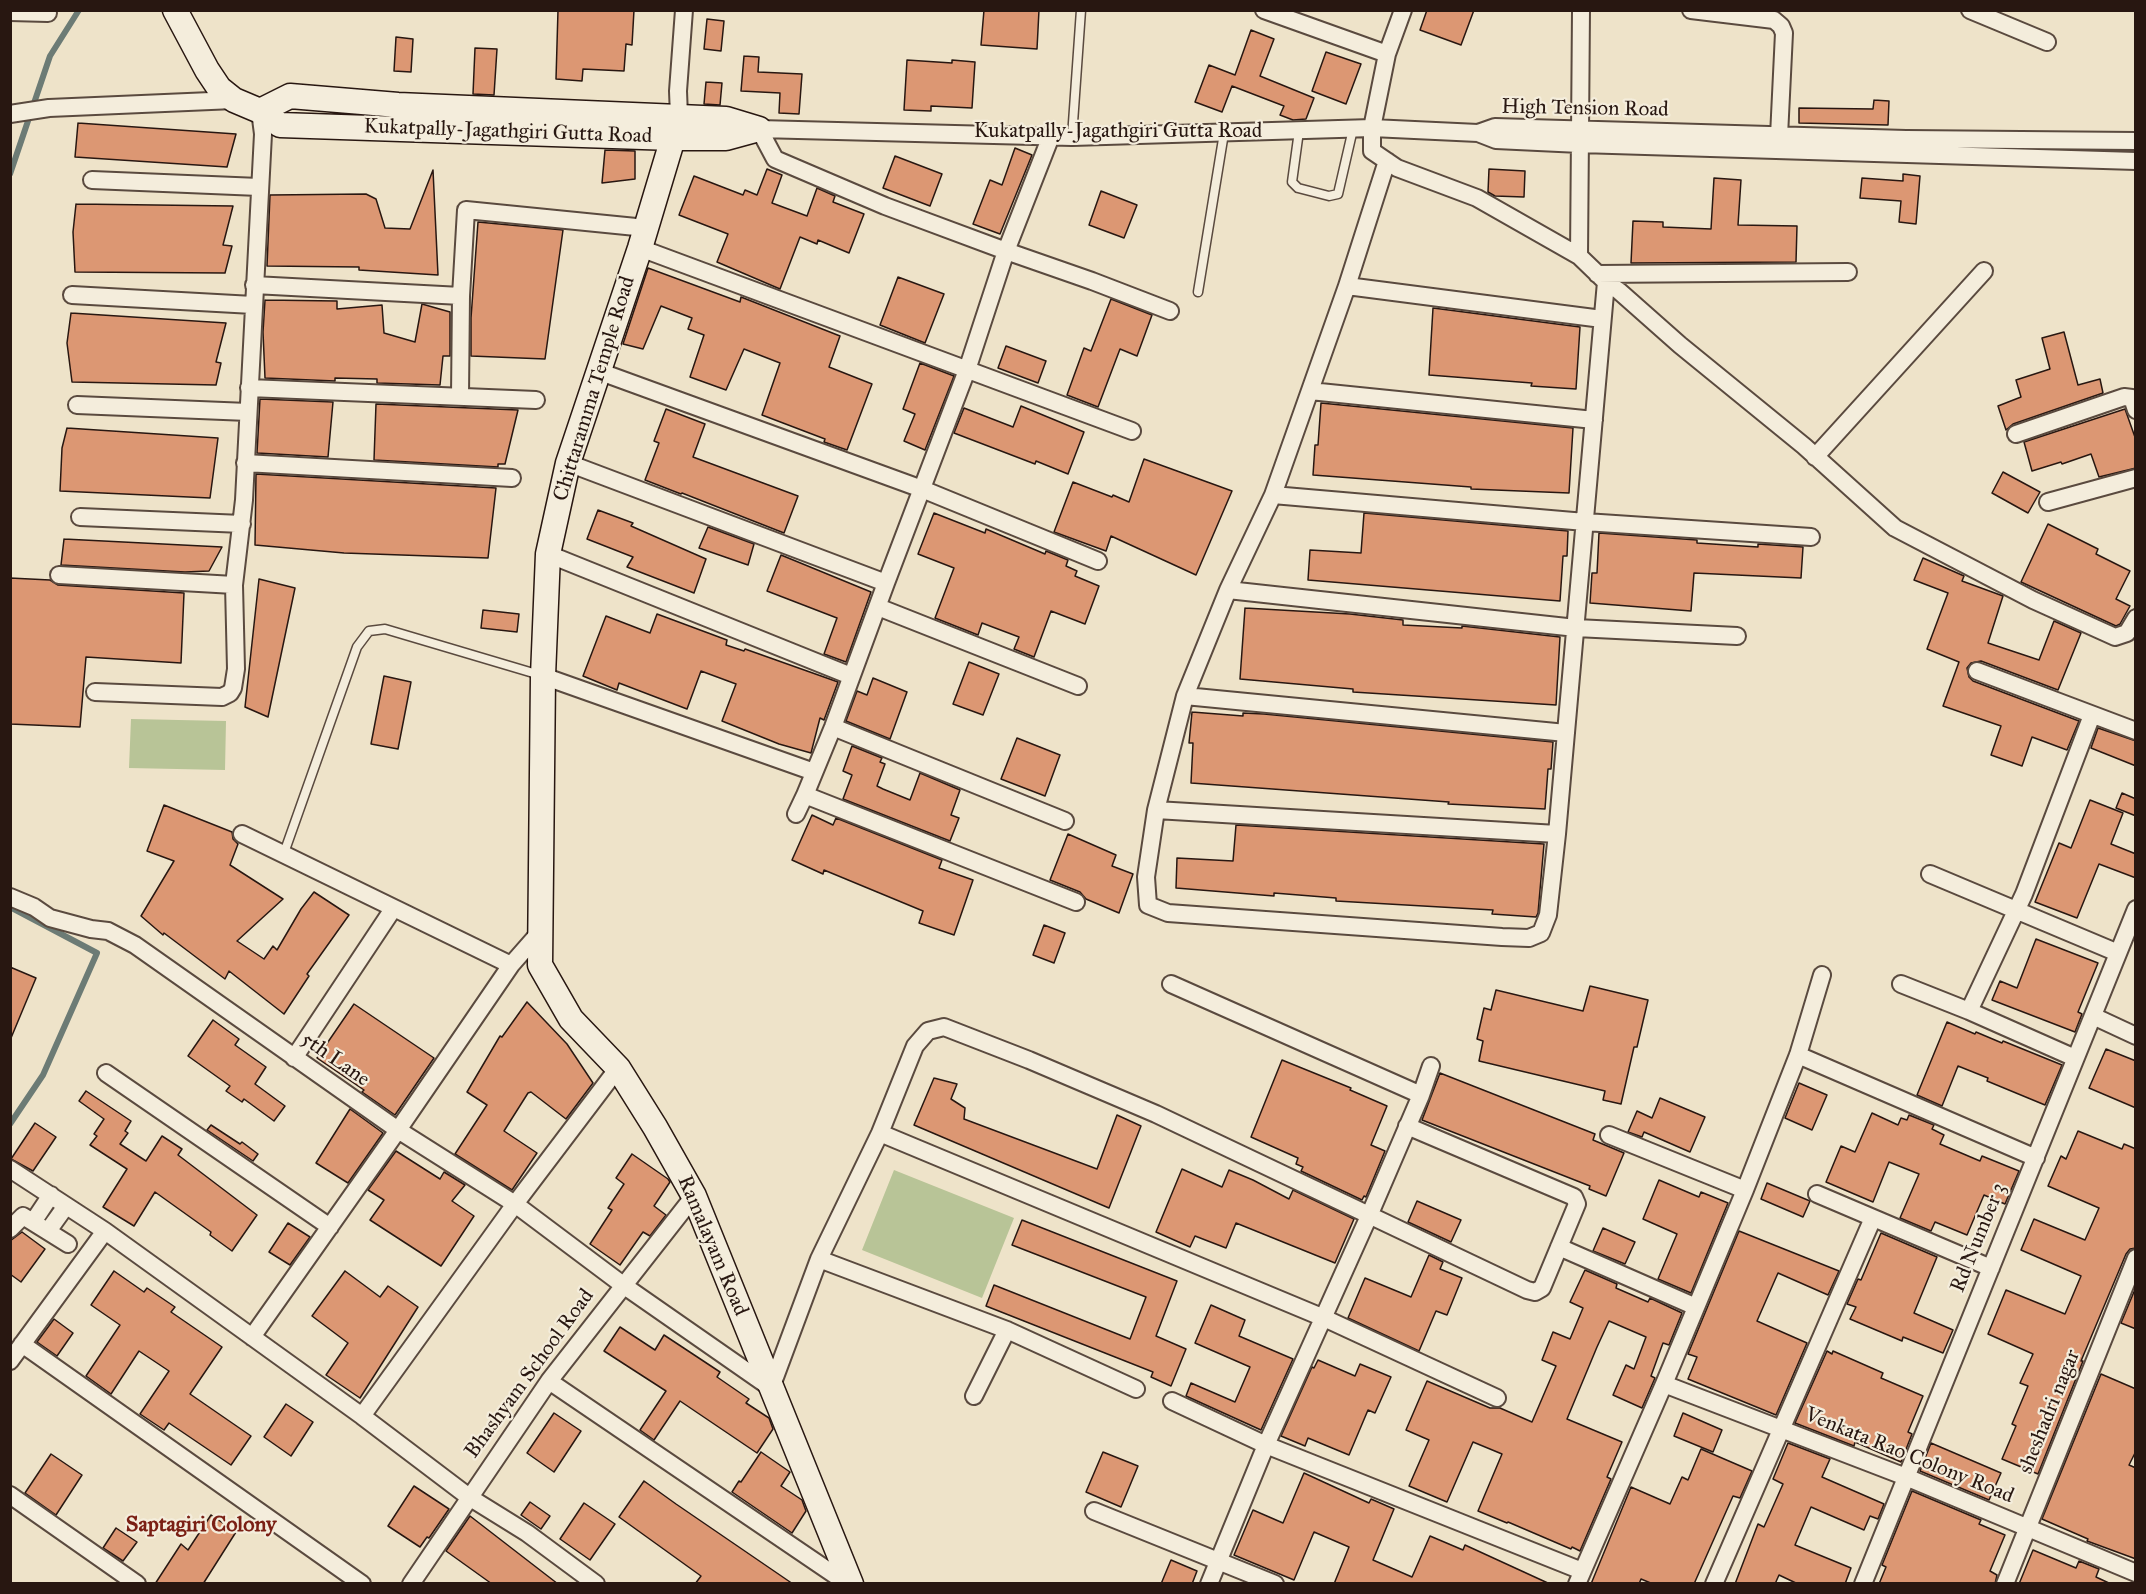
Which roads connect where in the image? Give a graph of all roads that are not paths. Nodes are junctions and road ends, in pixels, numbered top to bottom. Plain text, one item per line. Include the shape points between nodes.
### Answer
1 (684, 10) edge
2 (1081, 10) edge
3 (1264, 10) edge
4 (1403, 10) edge
5 (1581, 10) edge
6 (1691, 10) edge
7 (1970, 10) edge
8 (10, 12) edge
9 (48, 13) dead end
10 (178, 16) edge
11 (2047, 42) dead end
12 (1387, 54) junction
13 (234, 100) junction
14 (260, 111) junction
15 (10, 114) edge
16 (676, 127) junction
17 (1371, 128) junction
18 (759, 129) junction
19 (1353, 129) junction
20 (1299, 131) junction
21 (1224, 133) junction
22 (1478, 133) joint
23 (1051, 136) junction
24 (1779, 136) junction
25 (1072, 137) junction
26 (1581, 137) junction
27 (2136, 141) edge
28 (1387, 161) junction
29 (2136, 161) edge
30 (92, 180) dead end
31 (259, 187) junction
32 (643, 238) junction
33 (1006, 251) junction
34 (1579, 256) junction
35 (1984, 271) dead end
36 (1848, 272) dead end
37 (1602, 278) junction
38 (254, 285) junction
39 (1347, 286) junction
40 (1198, 292) dead end
41 (72, 295) dead end
42 (461, 296) junction
43 (253, 305) junction
44 (1170, 311) dead end
45 (1602, 319) junction
46 (966, 370) junction
47 (598, 371) junction
48 (249, 388) junction
49 (1310, 391) junction
50 (460, 396) junction
51 (536, 400) dead end
52 (77, 405) dead end
53 (2136, 410) edge
54 (248, 412) junction
55 (1593, 420) junction
56 (1132, 431) dead end
57 (2016, 434) dead end
58 (1815, 457) junction
59 (568, 462) junction
60 (246, 463) junction
61 (512, 478) dead end
62 (2136, 478) edge
63 (922, 489) junction
64 (1273, 495) junction
65 (2048, 502) dead end
66 (80, 517) dead end
67 (1585, 522) junction
68 (243, 524) junction
69 (1811, 537) dead end
70 (548, 554) junction
71 (1098, 561) dead end
72 (59, 575) dead end
73 (886, 583) junction
74 (234, 585) junction
75 (1228, 590) junction
76 (878, 607) junction
77 (2136, 618) edge
78 (1576, 628) junction
79 (1737, 636) dead end
80 (1977, 671) dead end
81 (543, 676) junction
82 (851, 676) junction
83 (1078, 686) dead end
84 (96, 692) dead end
85 (1185, 696) junction
86 (2092, 715) junction
87 (834, 727) junction
88 (2136, 731) edge
89 (1566, 733) junction
90 (814, 772) junction
91 (805, 795) junction
92 (1156, 810) junction
93 (796, 814) dead end
94 (1065, 820) dead end
95 (242, 834) dead end
96 (1557, 834) junction
97 (284, 853) junction
98 (1930, 874) dead end
99 (10, 897) edge
100 (1076, 902) dead end
101 (393, 909) junction
102 (2136, 909) edge
103 (2016, 910) junction
104 (540, 932) junction
105 (2118, 953) junction
106 (511, 965) junction
107 (1822, 975) dead end
108 (1171, 984) dead end
109 (1901, 984) dead end
110 (1969, 1011) junction
111 (2093, 1016) junction
112 (2136, 1036) edge
113 (1798, 1055) junction
114 (294, 1058) junction
115 (2075, 1058) junction
116 (1431, 1066) dead end
117 (618, 1068) junction
118 (106, 1073) dead end
119 (1421, 1095) junction
120 (1407, 1126) junction
121 (398, 1130) junction
122 (880, 1133) junction
123 (1609, 1136) dead end
124 (2036, 1158) junction
125 (10, 1168) edge
126 (1745, 1190) junction
127 (1817, 1194) dead end
128 (51, 1195) junction
129 (694, 1196) junction
130 (515, 1204) junction
131 (66, 1206) junction
132 (1369, 1216) junction
133 (1873, 1218) junction
134 (33, 1222) junction
135 (330, 1227) junction
136 (10, 1229) edge
137 (48, 1231) junction
138 (105, 1231) junction
139 (68, 1244) dead end
140 (1559, 1247) junction
141 (2136, 1258) edge
142 (819, 1259) junction
143 (1991, 1268) junction
144 (623, 1286) junction
145 (1695, 1307) junction
146 (1324, 1318) junction
147 (1006, 1330) junction
148 (252, 1337) junction
149 (22, 1344) junction
150 (10, 1361) edge
151 (549, 1381) junction
152 (1664, 1384) junction
153 (771, 1388) junction
154 (1136, 1389) dead end
155 (974, 1396) dead end
156 (1497, 1398) dead end
157 (1172, 1401) dead end
158 (362, 1416) junction
159 (1781, 1429) junction
160 (1266, 1445) junction
161 (1906, 1477) junction
162 (10, 1495) edge
163 (469, 1497) junction
164 (1094, 1511) dead end
165 (2027, 1529) junction
166 (1219, 1560) junction
167 (2136, 1573) edge
168 (1579, 1577) edge
169 (137, 1584) edge
170 (362, 1584) edge
171 (411, 1584) edge
172 (596, 1584) edge
173 (850, 1584) edge
174 (1209, 1584) edge
175 (1275, 1584) edge
176 (1714, 1584) edge
177 (1863, 1584) edge
178 (2006, 1584) edge

1 - 16 street
2 - 25 lane
3 - 12 street
4 - 12 street
5 - 26 street
6 - 24 street via 1774,20 1781,26 1784,33
7 - 11 street
8 - 9 street
10 - 13 street, Kukatpally-Jagathgiri Gutta Road via 219,88
12 - 17 street
13 - 14 street, Kukatpally-Jagathgiri Gutta Road
13 - 15 street via 49,108
14 - 16 street, Kukatpally-Jagathgiri Gutta Road via 280,125
14 - 31 street via 263,134
16 - 18 street, Kukatpally-Jagathgiri Gutta Road via 726,138
16 - 32 street, Chittaramma Temple Road
17 - 19 street, Kukatpally-Jagathgiri Gutta Road
17 - 22 street, Kukatpally-Jagathgiri Gutta Road
17 - 28 street via 1372,151
18 - 23 street, Kukatpally-Jagathgiri Gutta Road
18 - 33 street via 775,159
19 - 20 street, Kukatpally-Jagathgiri Gutta Road
19 - 20 lane via 1338,194 1329,196 1298,188 1292,182
20 - 21 street, Kukatpally-Jagathgiri Gutta Road
21 - 25 street, Kukatpally-Jagathgiri Gutta Road
21 - 40 lane
22 - 26 street, High Tension Road via 1496,140
23 - 25 street, Kukatpally-Jagathgiri Gutta Road
23 - 33 street
24 - 26 street, High Tension Road
24 - 27 street, High Tension Road
26 - 29 street, High Tension Road
26 - 34 street
28 - 34 street via 1477,198
28 - 39 street
30 - 31 street
31 - 38 street
32 - 42 street via 466,210
32 - 46 street
32 - 47 street, Chittaramma Temple Road
33 - 44 street
33 - 46 street
34 - 37 street
35 - 58 street
36 - 37 street
37 - 45 street
37 - 58 street
38 - 42 street
38 - 43 street
39 - 45 street
39 - 49 street
41 - 43 street
42 - 50 street
43 - 48 street
45 - 55 street
46 - 56 street
46 - 63 street
47 - 59 street, Chittaramma Temple Road
47 - 63 street
48 - 50 street
48 - 54 street
49 - 55 street
49 - 64 street
50 - 51 street
52 - 54 street
53 - 57 street via 2132,398 2124,397
54 - 60 street
55 - 67 street
58 - 77 street via 1895,528 2033,600 2115,637 2127,633
59 - 70 street, Chittaramma Temple Road
59 - 73 street
60 - 61 street
60 - 68 street
62 - 65 street
63 - 71 street
63 - 73 street
64 - 67 street
64 - 75 street
66 - 68 street
67 - 69 street
67 - 78 street
68 - 74 street
70 - 81 street, Chittaramma Temple Road
70 - 82 street
72 - 74 street
73 - 76 street
74 - 84 street via 236,669 230,693 222,697
75 - 78 street
75 - 85 street
76 - 82 street
76 - 83 street
78 - 79 street
78 - 89 street
80 - 86 street
81 - 90 street
81 - 97 lane via 385,629 369,631 357,647
81 - 104 street, Chittaramma Temple Road
82 - 87 street
85 - 89 street
85 - 92 street
86 - 88 street
86 - 103 street
87 - 90 street
87 - 94 street
89 - 96 street
90 - 91 street
91 - 93 street
91 - 100 street
92 - 96 street
92 - 96 street via 1146,876 1148,905 1168,913 1502,937 1530,938 1541,933 1548,915
95 - 97 street
97 - 101 street
98 - 103 street
99 - 114 street, 5th Lane via 50,918 108,931 135,945
101 - 106 street
101 - 114 street
102 - 105 street, Rd Number 3
103 - 105 street
103 - 110 street
104 - 106 street
104 - 117 street, Ramalayam Road via 540,965 571,1018
105 - 111 street, Rd Number 3
106 - 121 street
107 - 113 street
108 - 119 street
109 - 110 street
110 - 115 street
111 - 112 street
111 - 115 street, Rd Number 3
113 - 124 street
113 - 126 street
114 - 121 street, 5th Lane
115 - 124 street, Rd Number 3
116 - 119 street
117 - 129 street, Ramalayam Road
117 - 130 street
118 - 135 street
119 - 120 street
120 - 132 street
120 - 140 street via 1574,1197 1577,1204
121 - 130 street, 5th Lane
121 - 135 street
122 - 132 street via 915,1046 928,1030 944,1027 1156,1114
122 - 142 street
122 - 146 street
123 - 126 street
124 - 143 street, Rd Number 3
125 - 128 street
126 - 145 street
127 - 133 street
128 - 131 street
128 - 134 street
129 - 144 street, Bhashyam School Road
129 - 153 street, Ramalayam Road
130 - 144 street, 5th Lane
130 - 158 street
131 - 137 street
131 - 138 street
132 - 140 street via 1535,1292 1542,1288
132 - 146 street
133 - 143 street
133 - 159 street
134 - 136 street via 23,1216
134 - 137 street
135 - 148 street
137 - 139 street
138 - 148 street
138 - 149 street
140 - 145 street
141 - 165 street, sheshadri nagar
142 - 147 street
142 - 153 street
143 - 161 street, Rd Number 3
144 - 151 street, Bhashyam School Road
144 - 153 street, 5th Lane
145 - 152 street
146 - 156 street
146 - 160 street
147 - 154 street
147 - 155 street
148 - 158 street
149 - 150 street
149 - 170 street
151 - 163 street, Bhashyam School Road
151 - 173 street
152 - 159 street, Venkata Rao Colony Road
152 - 168 street
153 - 173 street, Ramalayam Road
157 - 160 street
158 - 163 street
159 - 161 street, Venkata Rao Colony Road
159 - 176 street
160 - 166 street
160 - 168 street
161 - 165 street, Venkata Rao Colony Road
161 - 177 street, Rd Number 3
162 - 169 street
163 - 171 street, Bhashyam School Road
163 - 172 street
164 - 166 street
165 - 167 street, Venkata Rao Colony Road
165 - 178 street, sheshadri nagar
166 - 174 street
166 - 175 street

